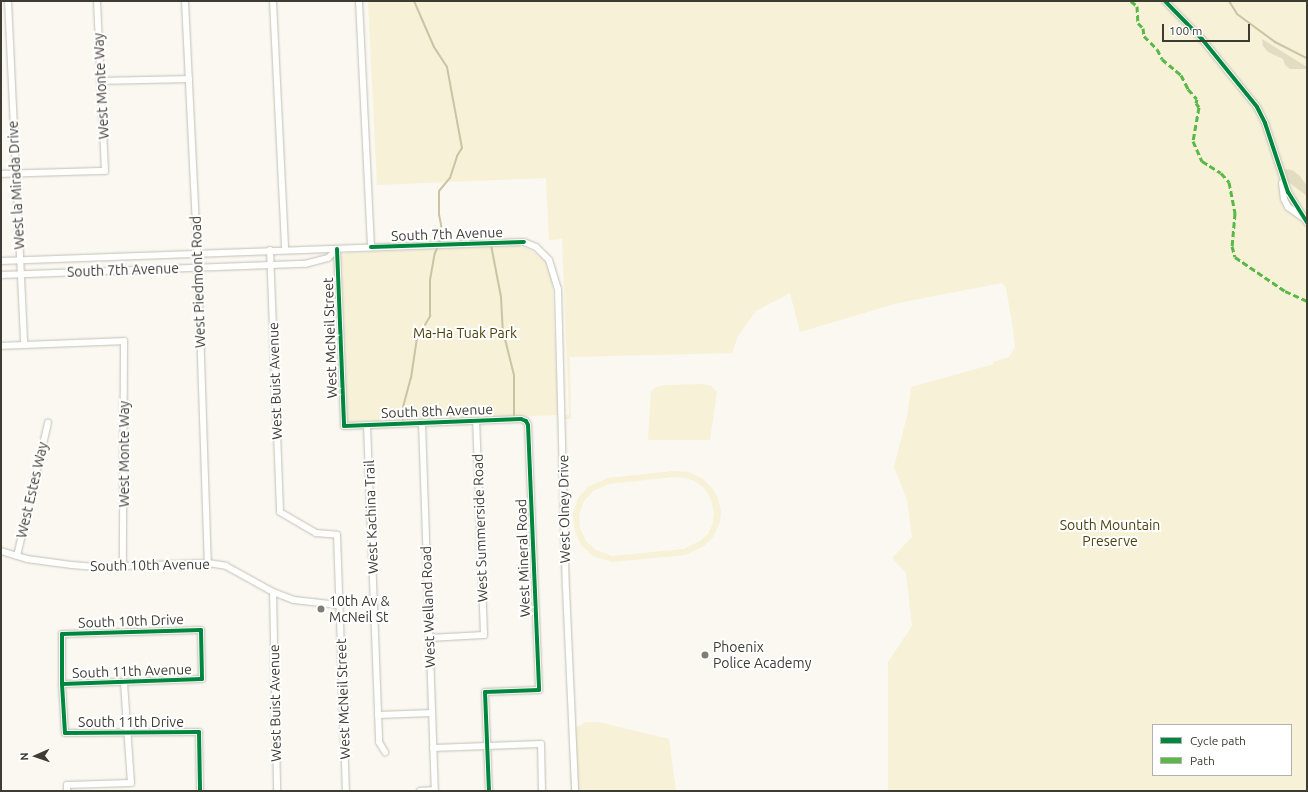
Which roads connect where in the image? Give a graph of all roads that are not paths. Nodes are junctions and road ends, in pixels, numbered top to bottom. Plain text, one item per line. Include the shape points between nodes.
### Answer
1 (8, 1) edge
2 (97, 1) edge
3 (185, 1) edge
4 (273, 1) edge
5 (359, 1) edge
6 (1165, 1) edge
7 (189, 78) junction
8 (100, 81) junction
9 (1, 174) edge
10 (16, 174) junction
11 (1307, 221) edge
12 (524, 242) joint
13 (371, 247) junction
14 (337, 249) junction
15 (270, 250) junction
16 (284, 250) junction
17 (197, 253) junction
18 (20, 260) junction
19 (1, 261) edge
20 (270, 264) junction
21 (198, 267) junction
22 (20, 275) junction
23 (1, 276) edge
24 (24, 345) junction
25 (1, 346) edge
26 (476, 421) junction
27 (48, 423) dead end
28 (422, 423) junction
29 (368, 425) junction
30 (528, 425) joint
31 (344, 426) joint
32 (337, 534) joint
33 (1, 551) edge
34 (17, 556) junction
35 (208, 563) junction
36 (123, 566) junction
37 (273, 592) junction
38 (339, 605) junction
39 (429, 638) junction
40 (202, 679) joint
41 (124, 683) junction
42 (62, 684) junction
43 (432, 713) junction
44 (378, 715) junction
45 (127, 732) junction
46 (487, 746) junction
47 (433, 748) junction
48 (385, 752) dead end
49 (67, 788) edge
50 (200, 791) edge
51 (277, 791) edge
52 (346, 791) edge
53 (420, 791) edge
54 (435, 791) edge
55 (488, 791) edge
56 (542, 791) edge
57 (575, 791) edge

1 - 10 street, West la Mirada Drive
2 - 8 street, West Monte Way
3 - 7 street, West Piedmont Road
4 - 16 street
5 - 13 street
6 - 11 street via 1202,38 1257,107 1265,123 1289,196
7 - 8 street
7 - 17 street, West Piedmont Road
8 - 10 street, West Monte Way via 105,171
9 - 10 street
10 - 18 street, West la Mirada Drive
12 - 13 street, South 7th Avenue
12 - 57 street, West Olney Drive via 536,247 549,260 558,289 567,618
13 - 14 street, South 7th Avenue
14 - 16 street, South 7th Avenue
14 - 20 street, South 7th Avenue via 328,258 319,261 305,264
14 - 31 street, West McNeil Street
15 - 16 street, South 7th Avenue
15 - 17 street, South 7th Avenue
15 - 20 street, West Buist Avenue
17 - 18 street, South 7th Avenue
17 - 21 street, West Piedmont Road
18 - 19 street, South 7th Avenue
18 - 22 street, West la Mirada Drive
20 - 21 street, South 7th Avenue
20 - 32 street, West Buist Avenue via 280,512 316,532
21 - 22 street, South 7th Avenue
21 - 35 street, West Piedmont Road
22 - 23 street, South 7th Avenue
22 - 24 street, West la Mirada Drive
24 - 25 street
24 - 36 street, West Monte Way via 124,342
26 - 28 street, South 8th Avenue
26 - 30 street, South 8th Avenue via 521,419
26 - 39 street, West Summerside Road via 484,636
27 - 34 street, West Estes Way
28 - 29 street, South 8th Avenue
28 - 39 street, West Welland Road
29 - 31 street, South 8th Avenue
29 - 44 street, West Kachina Trail
30 - 46 street, West Mineral Road via 539,690 485,692
32 - 38 street, West McNeil Street
33 - 34 street, South 10th Avenue
34 - 36 street, South 10th Avenue via 62,564
35 - 36 street, South 10th Avenue
35 - 37 street, South 10th Avenue via 233,568
37 - 38 street, South 10th Avenue via 306,602
37 - 51 street, West Buist Avenue
38 - 52 street, West McNeil Street
39 - 43 street, West Welland Road
40 - 41 street, South 11th Avenue
40 - 42 street, South 10th Drive via 201,630 62,634
41 - 42 street, South 11th Avenue
41 - 45 street
42 - 45 street, South 11th Drive via 65,733
43 - 44 street
43 - 47 street, West Welland Road
44 - 48 street, West Kachina Trail via 379,742
45 - 49 street via 130,783
45 - 50 street, South 11th Drive via 198,732
46 - 47 street
46 - 55 street
46 - 56 street via 541,744
47 - 54 street, West Welland Road
53 - 54 street

